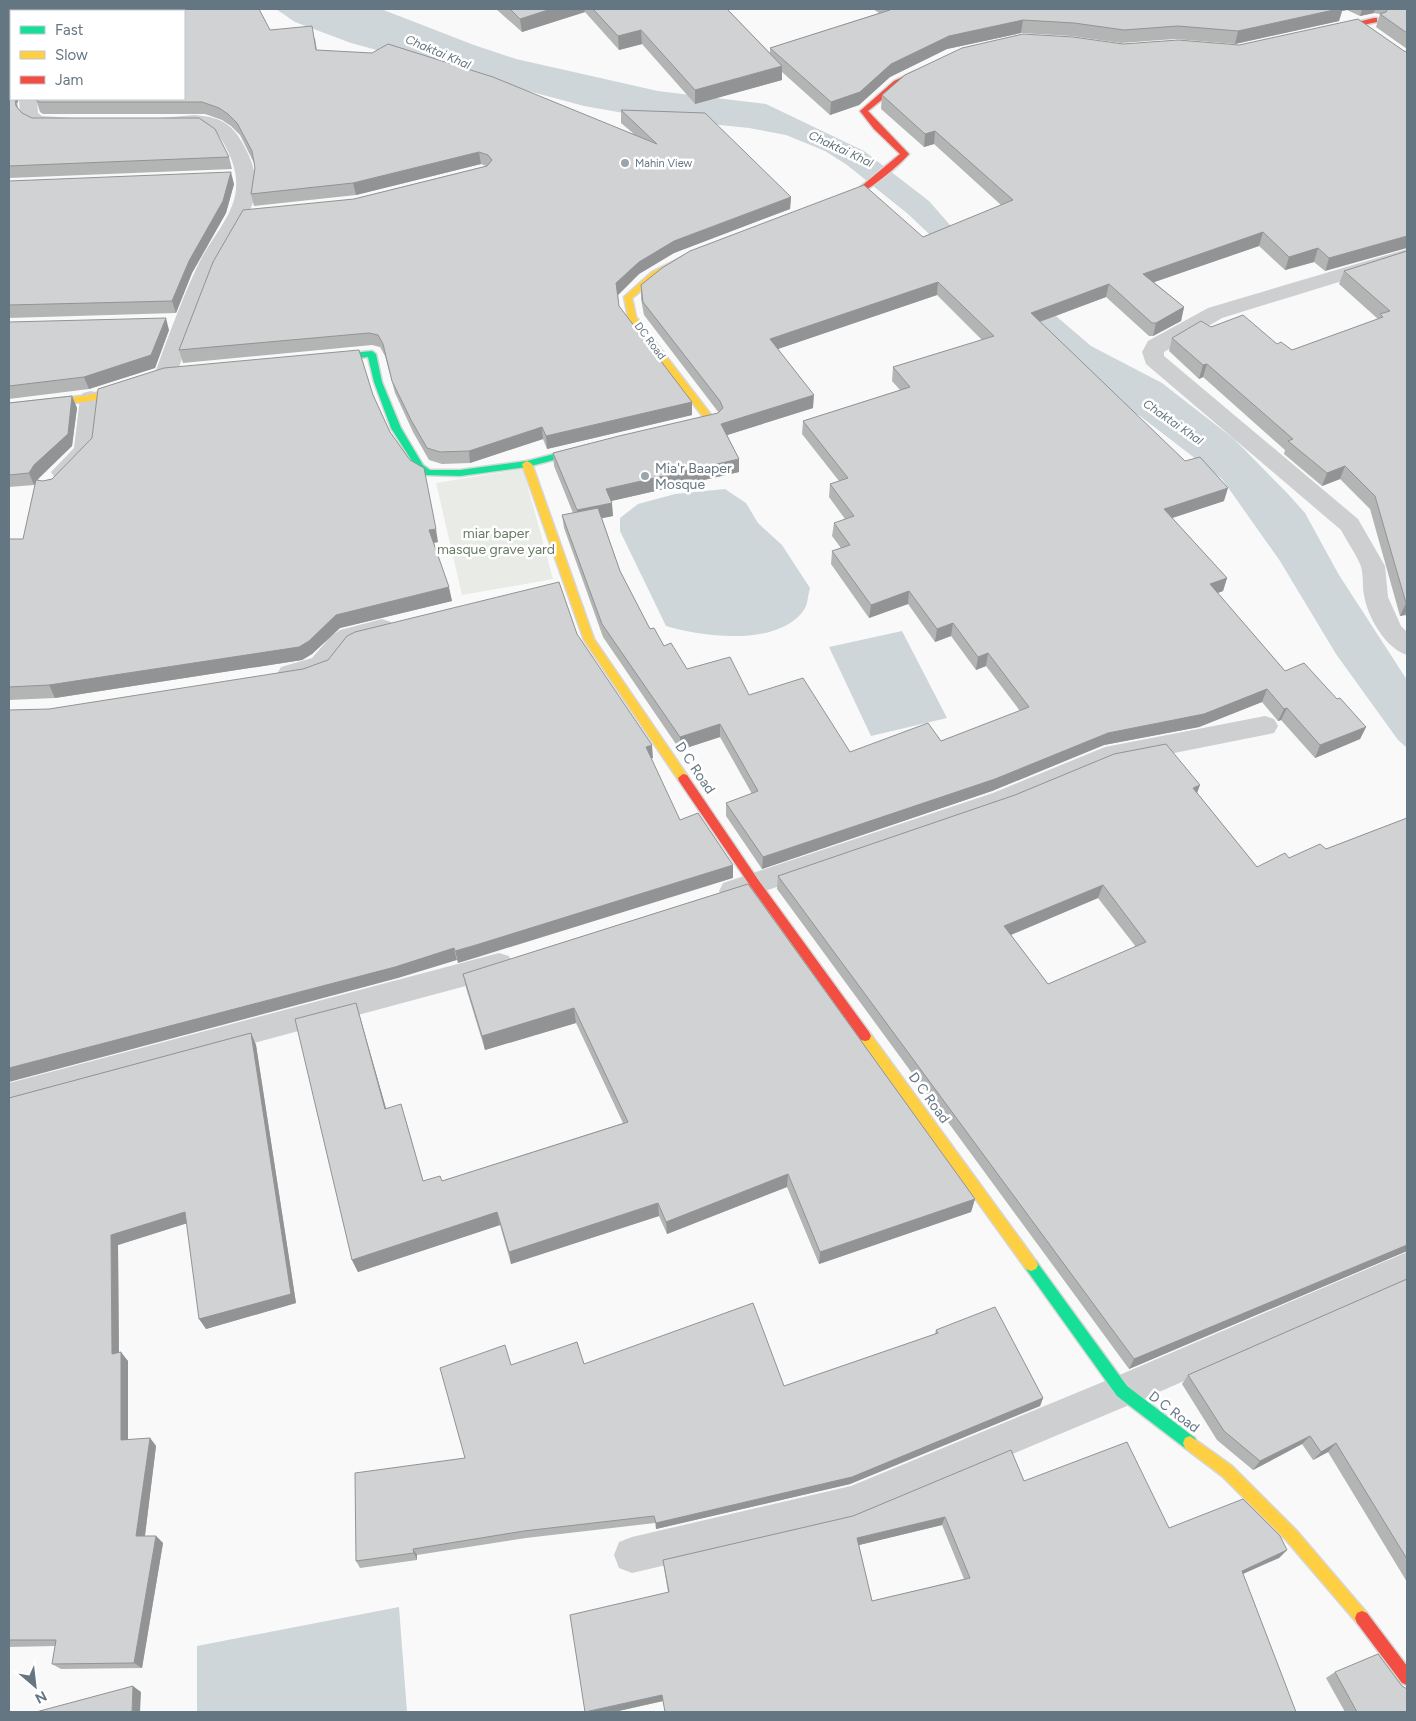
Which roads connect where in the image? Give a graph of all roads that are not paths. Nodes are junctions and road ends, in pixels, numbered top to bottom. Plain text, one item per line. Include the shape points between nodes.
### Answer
1 (1362, 9) edge
2 (1343, 14) dead end
3 (1356, 24) junction
4 (1370, 33) edge
5 (1316, 34) edge
6 (930, 67) edge
7 (28, 100) edge
8 (82, 122) edge
9 (148, 122) edge
10 (824, 206) edge
11 (699, 253) edge
12 (1407, 255) edge
13 (184, 321) junction
14 (161, 322) edge
15 (314, 360) edge
16 (162, 375) joint
17 (91, 398) junction
18 (9, 407) edge
19 (664, 430) edge
20 (600, 445) edge
21 (527, 464) junction
22 (48, 485) edge
23 (406, 622) edge
24 (1407, 646) edge
25 (267, 677) edge
26 (1265, 726) dead end
27 (755, 884) junction
28 (707, 899) edge
29 (527, 956) edge
30 (9, 1096) edge
31 (1407, 1268) edge
32 (1122, 1391) junction
33 (632, 1555) dead end
34 (1407, 1678) edge

1 - 3 street via 1378,22
2 - 3 street
3 - 4 street
3 - 5 street
6 - 10 street via 897,83 864,110 905,154 861,191
7 - 8 street via 29,114 37,122
9 - 13 street via 205,122 226,132 236,149 236,176 248,214 211,259
11 - 19 street, DC Road via 660,270 628,297 632,317 710,420
12 - 24 street via 1215,313 1156,346 1153,352 1154,359 1350,525 1373,566 1376,596 1390,631
13 - 14 street
13 - 16 street
15 - 21 street via 372,354 378,382 396,428 420,467 428,473 460,473
16 - 17 street
17 - 18 street
17 - 22 street via 85,450
20 - 21 street
21 - 27 street, D C Road via 558,585 589,640
23 - 25 street via 349,636 321,665 306,671
26 - 27 street via 1105,757 1002,800
27 - 28 street
27 - 32 street, D C Road
29 - 30 street via 470,974
31 - 32 street
32 - 33 street via 851,1504
32 - 34 street, D C Road via 1228,1471 1291,1535 1360,1615

